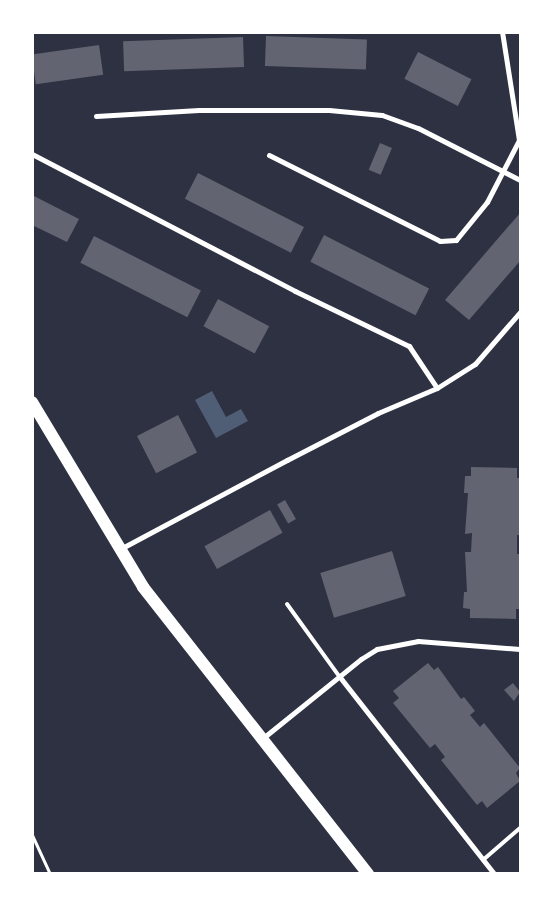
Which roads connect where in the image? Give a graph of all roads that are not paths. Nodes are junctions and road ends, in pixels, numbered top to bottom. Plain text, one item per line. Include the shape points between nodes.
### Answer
1 (502, 32) edge
2 (96, 116) dead end
3 (32, 154) edge
4 (269, 155) dead end
5 (504, 170) junction
6 (520, 180) edge
7 (520, 312) edge
8 (437, 388) junction
9 (32, 402) edge
10 (119, 550) junction
11 (287, 604) dead end
12 (520, 649) edge
13 (339, 676) junction
14 (260, 739) junction
15 (520, 828) edge
16 (483, 860) junction
17 (368, 874) edge
18 (494, 874) edge

1 - 5 street via 519,140
2 - 5 street via 199,110 329,110 382,115 418,128
3 - 8 street via 286,287 409,346
4 - 5 street via 440,241 456,240 487,202
5 - 6 street
7 - 8 street via 475,364
8 - 10 street via 378,413
9 - 10 main road
10 - 14 main road via 168,622
11 - 13 lane
12 - 13 street via 418,641 397,643 369,654
13 - 14 street
13 - 16 street
14 - 17 main road
15 - 16 lane
16 - 18 street

